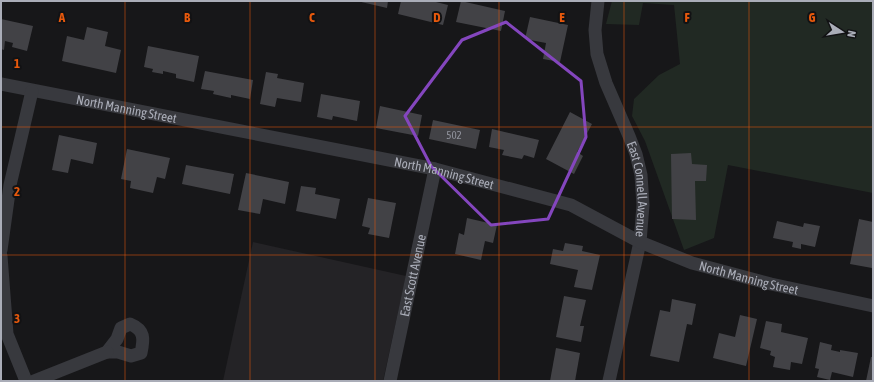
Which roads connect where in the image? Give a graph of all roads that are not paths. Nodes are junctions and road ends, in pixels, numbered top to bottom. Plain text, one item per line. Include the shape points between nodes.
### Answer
1 (598, 1) edge
2 (1, 84) edge
3 (32, 90) junction
4 (435, 169) junction
5 (640, 242) junction
6 (1, 250) edge
7 (1, 256) edge
8 (873, 306) edge
9 (107, 352) dead end
10 (26, 381) edge
11 (34, 381) edge
12 (390, 381) edge
13 (609, 381) edge

1 - 5 street, East Connell Avenue via 595,30 597,54 606,83 636,154 641,175 643,205
2 - 3 street, North Manning Street
3 - 4 street, North Manning Street
3 - 6 street via 10,185
4 - 5 street, North Manning Street via 571,205
4 - 12 street, East Scott Avenue
5 - 8 street, North Manning Street via 699,265
5 - 13 street, East Connell Avenue
7 - 10 street via 7,334
9 - 11 street

